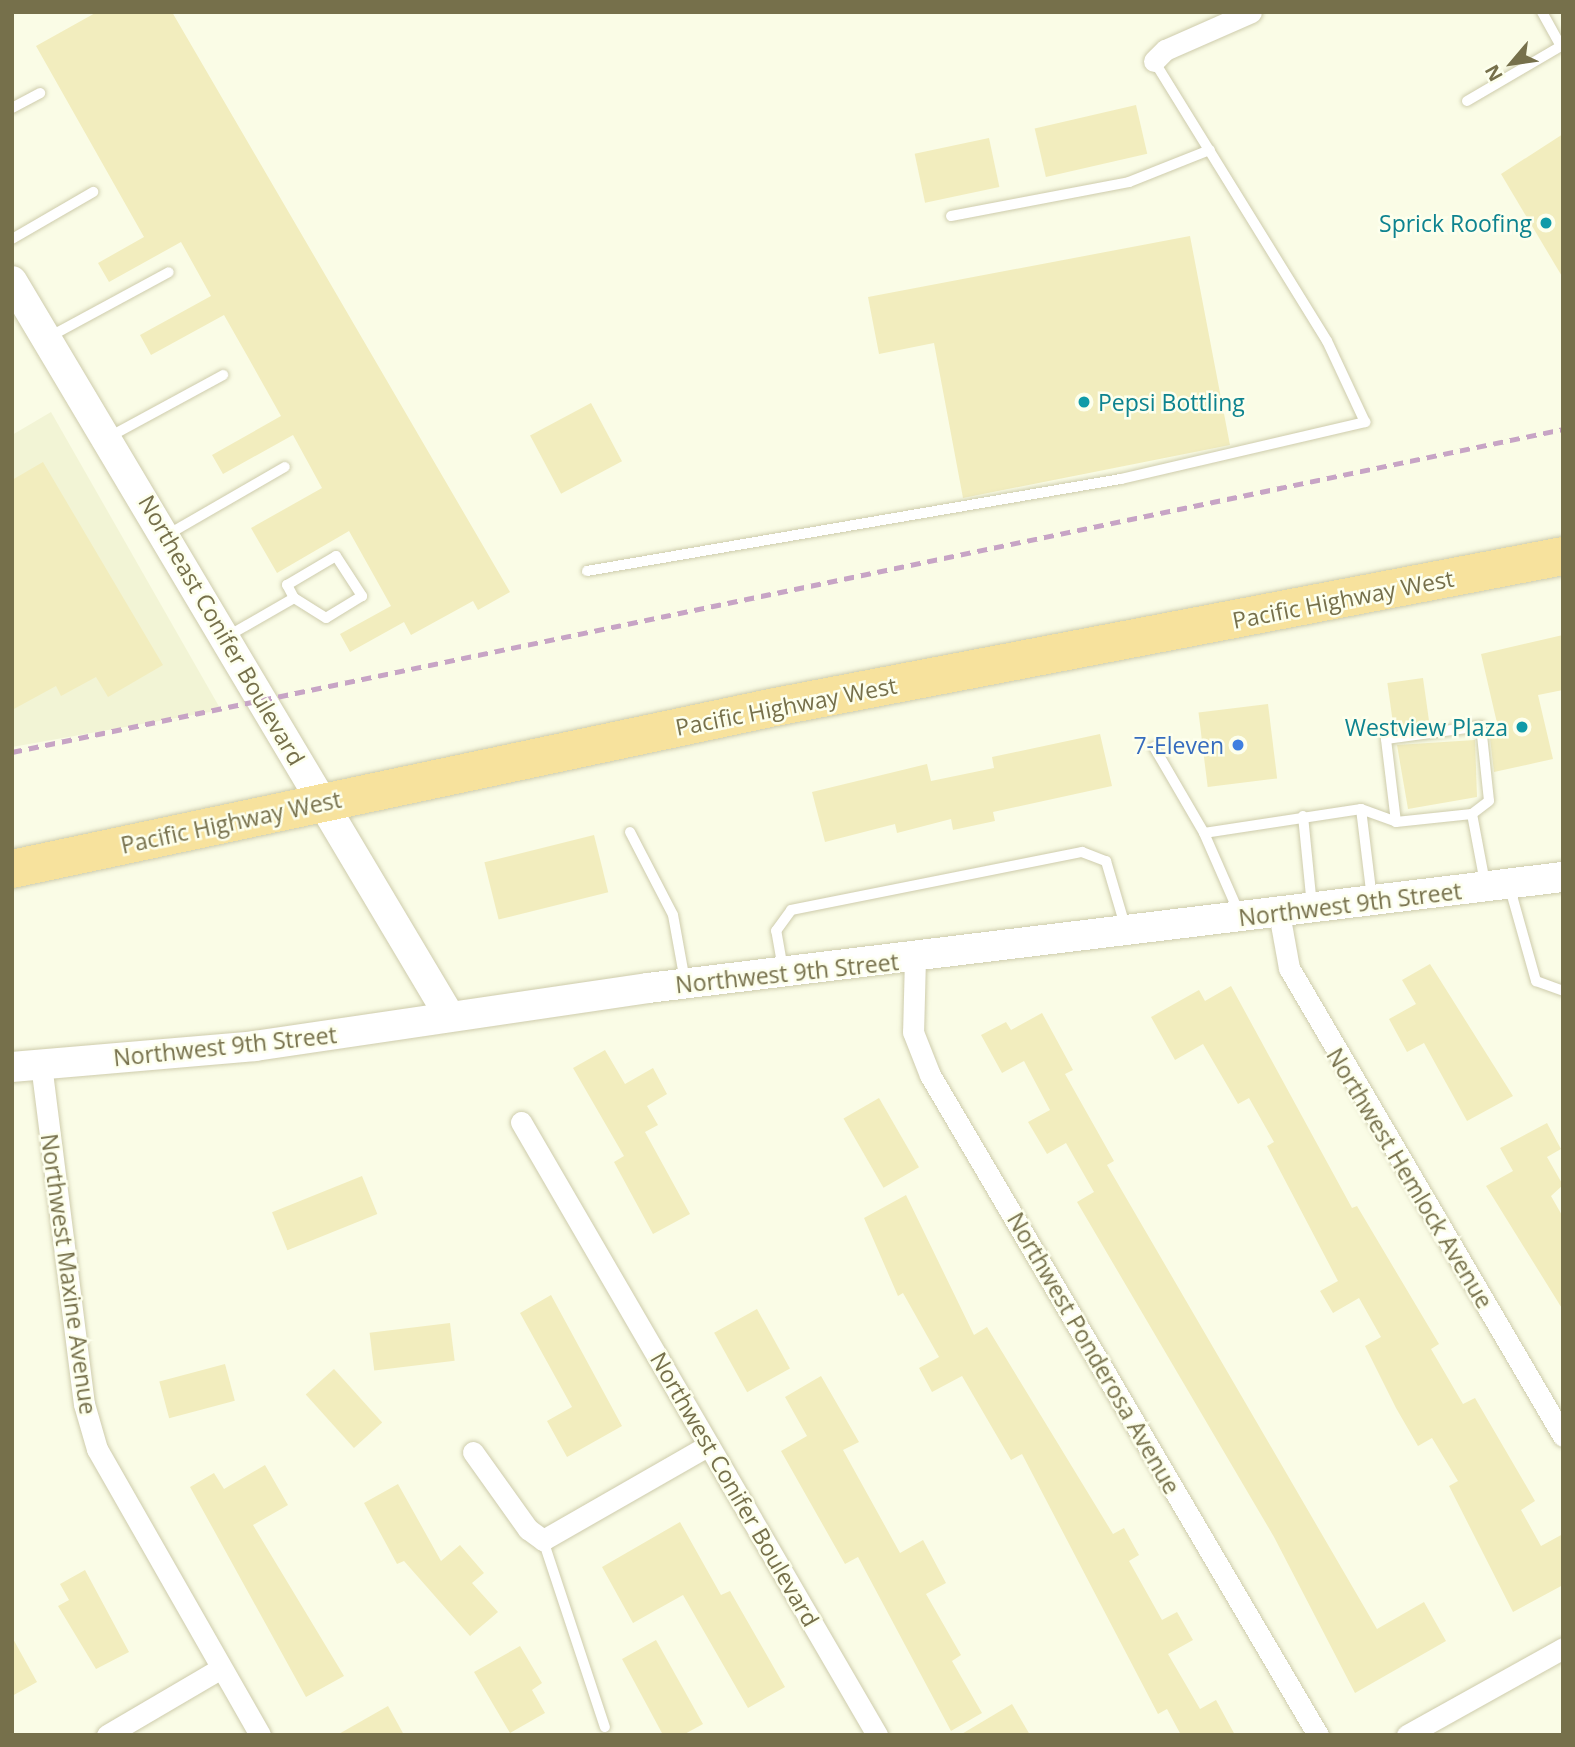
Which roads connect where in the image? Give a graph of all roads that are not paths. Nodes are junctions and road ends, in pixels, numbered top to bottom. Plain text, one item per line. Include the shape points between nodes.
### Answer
1 (1251, 12) edge
2 (1542, 12) edge
3 (1562, 46) edge
4 (1154, 61) joint
5 (40, 93) dead end
6 (1467, 101) dead end
7 (12, 108) edge
8 (1210, 150) junction
9 (93, 192) dead end
10 (951, 216) dead end
11 (12, 239) edge
12 (169, 272) dead end
13 (12, 281) edge
14 (48, 337) junction
15 (223, 375) dead end
16 (109, 437) junction
17 (285, 467) dead end
18 (167, 535) junction
19 (1563, 556) edge
20 (587, 571) dead end
21 (294, 598) junction
22 (228, 636) junction
23 (1154, 747) dead end
24 (322, 802) junction
25 (1361, 809) junction
26 (1472, 814) junction
27 (1303, 816) junction
28 (1396, 822) junction
29 (630, 832) dead end
30 (1204, 833) junction
31 (12, 869) edge
32 (1563, 877) edge
33 (1497, 885) junction
34 (1372, 902) junction
35 (1312, 909) junction
36 (1279, 913) junction
37 (1241, 917) junction
38 (1127, 932) junction
39 (915, 958) junction
40 (783, 973) junction
41 (685, 984) junction
42 (1563, 991) edge
43 (450, 1017) junction
44 (27, 1066) edge
45 (521, 1122) dead end
46 (1563, 1436) edge
47 (709, 1444) junction
48 (473, 1452) dead end
49 (544, 1540) junction
50 (1563, 1648) edge
51 (220, 1668) junction
52 (605, 1727) dead end
53 (107, 1735) edge
54 (260, 1735) edge
55 (877, 1735) edge
56 (1318, 1735) edge
57 (1407, 1735) edge

1 - 4 street via 1165,50
2 - 3 lane
3 - 6 lane
4 - 8 lane
5 - 7 lane
8 - 10 lane via 1129,182
8 - 20 lane via 1327,341 1365,422 1121,479
9 - 11 lane
12 - 14 lane
13 - 14 street, Northeast Conifer Boulevard
14 - 16 street, Northeast Conifer Boulevard
15 - 16 lane
16 - 18 street, Northeast Conifer Boulevard
17 - 18 lane
18 - 22 street, Northeast Conifer Boulevard
19 - 24 highway, Pacific Highway West via 770,708
21 - 21 lane via 287,585 336,556 362,596 326,618
21 - 22 lane
22 - 24 street, Northeast Conifer Boulevard
23 - 30 lane
24 - 31 highway, Pacific Highway West
24 - 43 street, Northeast Conifer Boulevard
25 - 27 lane
25 - 28 lane
25 - 34 lane
26 - 28 lane
26 - 28 lane via 1489,801 1481,726 1386,739
26 - 33 lane
27 - 30 lane
27 - 35 lane
29 - 41 lane via 674,915
30 - 37 lane
32 - 33 street, Northwest 9th Street
33 - 34 street, Northwest 9th Street
33 - 42 lane via 1536,981
34 - 35 street, Northwest 9th Street
35 - 36 street, Northwest 9th Street
36 - 37 street, Northwest 9th Street
36 - 46 street, Northwest Hemlock Avenue via 1289,968
37 - 38 street, Northwest 9th Street
38 - 39 street, Northwest 9th Street
38 - 40 lane via 1106,861 1082,852 791,909 776,931
39 - 40 street, Northwest 9th Street
39 - 56 street, Northwest Ponderosa Avenue via 913,1032 930,1075
40 - 41 street, Northwest 9th Street
41 - 43 street, Northwest 9th Street
43 - 44 street, Northwest 9th Street via 256,1046
44 - 51 street, Northwest Maxine Avenue via 84,1404 97,1449
45 - 47 street, Northwest Conifer Boulevard
47 - 49 street
47 - 55 street, Northwest Conifer Boulevard
48 - 49 street via 528,1529
49 - 52 lane
50 - 57 street
51 - 53 street
51 - 54 street, Northwest Maxine Avenue

